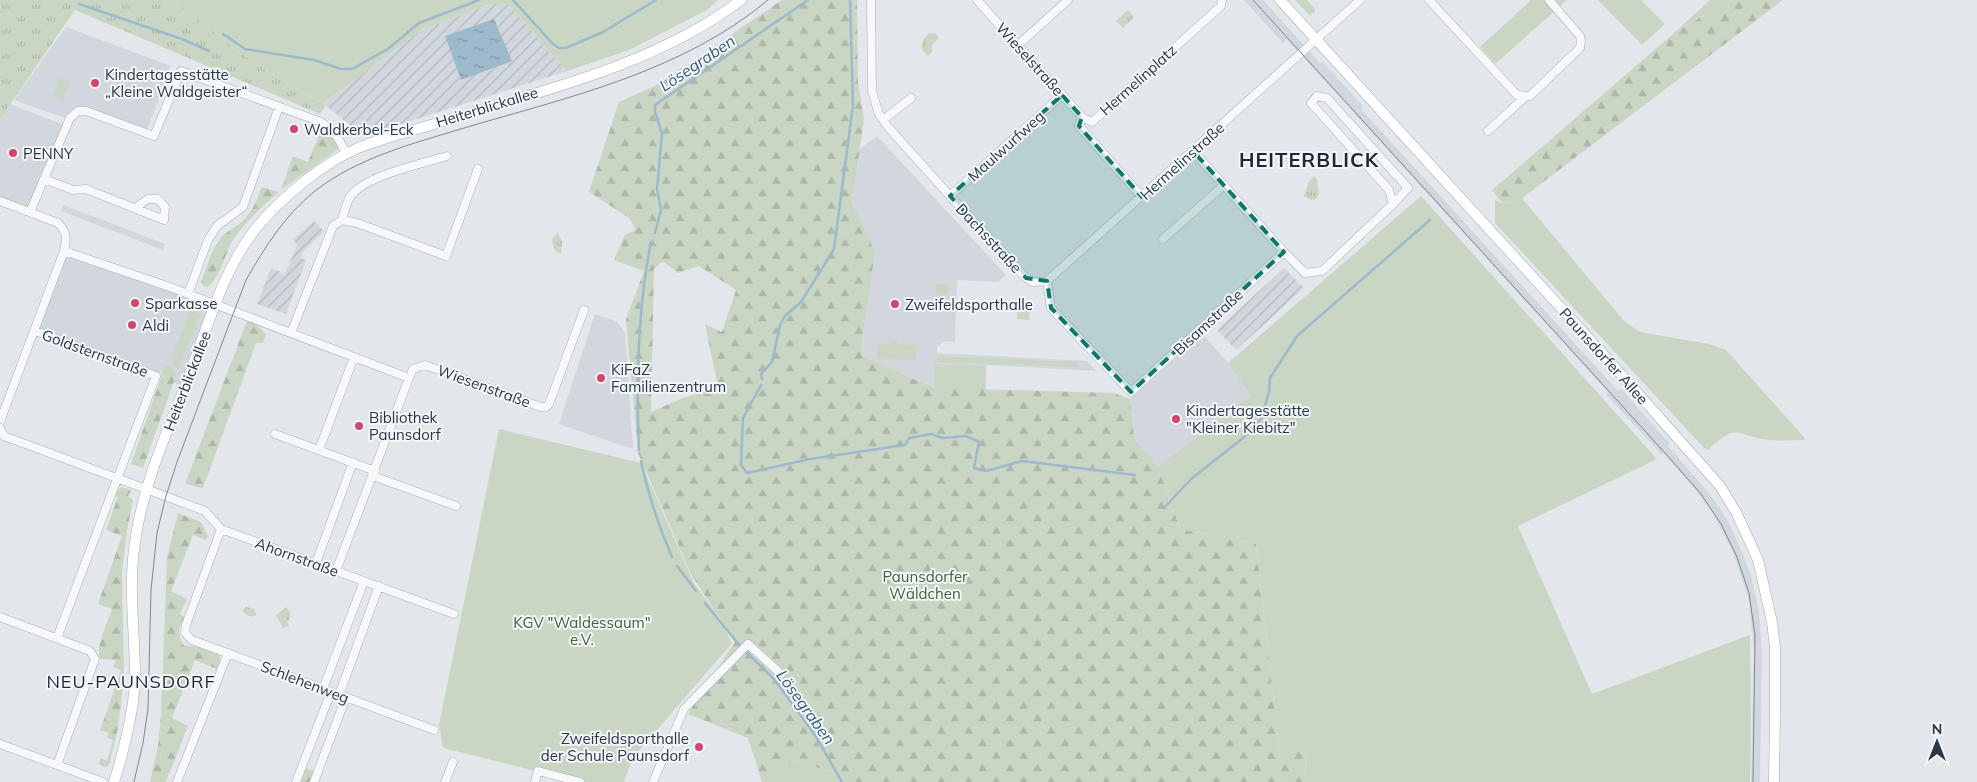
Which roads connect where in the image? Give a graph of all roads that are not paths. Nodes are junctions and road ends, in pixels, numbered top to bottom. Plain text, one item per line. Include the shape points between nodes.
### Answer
1 (741, 0) edge
2 (871, 0) edge
3 (977, 0) edge
4 (1068, 0) edge
5 (1222, 0) edge
6 (1280, 0) edge
7 (1360, 0) edge
8 (1429, 0) edge
9 (1548, 0) edge
10 (1316, 40) junction
11 (1018, 45) junction
12 (1062, 95) junction
13 (1525, 97) junction
14 (911, 98) dead end
15 (279, 107) junction
16 (1082, 118) junction
17 (883, 120) junction
18 (1488, 131) dead end
19 (1193, 151) junction
20 (347, 154) junction
21 (447, 156) dead end
22 (478, 168) dead end
23 (44, 179) junction
24 (1224, 186) junction
25 (950, 196) junction
26 (1142, 196) junction
27 (0, 201) edge
28 (1393, 204) junction
29 (135, 208) dead end
30 (30, 212) junction
31 (342, 220) junction
32 (1163, 240) dead end
33 (64, 251) junction
34 (1284, 252) junction
35 (1047, 281) junction
36 (188, 294) junction
37 (216, 305) junction
38 (584, 310) dead end
39 (35, 331) junction
40 (291, 333) junction
41 (354, 357) junction
42 (156, 376) joint
43 (409, 378) junction
44 (0, 418) edge
45 (0, 428) edge
46 (276, 434) dead end
47 (319, 450) junction
48 (353, 462) junction
49 (374, 473) junction
50 (117, 479) junction
51 (147, 489) junction
52 (456, 506) dead end
53 (221, 529) junction
54 (316, 563) junction
55 (336, 571) junction
56 (364, 581) junction
57 (379, 586) junction
58 (454, 614) dead end
59 (0, 617) edge
60 (57, 638) junction
61 (228, 653) junction
62 (782, 674) dead end
63 (323, 689) junction
64 (339, 695) junction
65 (434, 730) dead end
66 (0, 744) edge
67 (453, 762) dead end
68 (57, 765) junction
69 (85, 779) edge
70 (563, 780) edge
71 (448, 781) edge
72 (103, 782) edge
73 (114, 782) edge
74 (177, 782) edge
75 (296, 782) edge
76 (314, 782) edge
77 (535, 782) edge
78 (580, 782) edge
79 (653, 782) edge
80 (1774, 782) edge

1 - 20 main road, Heiterblickallee via 685,34 618,67 390,137
2 - 17 street, Dachsstraße via 872,91
3 - 11 street, Wieselstraße
4 - 11 street
5 - 16 street, Hermelinplatz via 1221,6 1092,122
6 - 10 main road, Paunsdorfer Allee
7 - 10 street, Hermelinstraße
8 - 13 street via 1517,95
9 - 13 street via 1580,36 1580,48 1530,96
10 - 19 street, Hermelinstraße
10 - 80 main road, Paunsdorfer Allee via 1603,354 1720,486 1732,505 1758,560 1772,622
11 - 12 street, Wieselstraße
12 - 16 street, Wieselstraße
12 - 25 street, Maulwurfweg
13 - 18 street
14 - 17 street
15 - 20 street via 321,122 333,130
15 - 23 street via 181,71 154,136 78,111 70,118
15 - 36 street via 243,207 217,226 208,240
16 - 26 street, Hermelinplatz via 1079,126
17 - 25 street, Dachsstraße
19 - 24 street
19 - 26 street, Hermelinstraße
20 - 37 main road, Heiterblickallee via 293,192 256,228 244,245
21 - 31 street via 364,185 350,197
22 - 31 street via 446,256
23 - 29 street via 73,190 86,189
23 - 30 street
24 - 32 street
24 - 34 street
25 - 35 street, Dachsstraße via 1026,278 1033,282
26 - 35 street, Hermelinstraße
27 - 30 street
28 - 28 street via 1389,190 1311,103 1317,96 1327,98 1408,188
28 - 34 street via 1322,271 1305,273
30 - 33 street, Goldsternstraße via 64,228 67,235
31 - 40 street via 333,226
33 - 36 street
33 - 39 street, Goldsternstraße
34 - 35 street, Bisamstraße via 1131,392 1051,308
36 - 37 street
37 - 40 street
37 - 51 main road, Heiterblickallee
38 - 43 street, Wiesenstraße via 546,407 425,365 414,370
39 - 42 street, Goldsternstraße
39 - 44 street, Goldsternstraße
40 - 41 street
41 - 43 street
41 - 47 street
42 - 50 street, Heiterblickallee
43 - 49 street
44 - 45 street, Goldsternstraße
45 - 50 street, Ahornstraße via 4,436
46 - 47 street
47 - 48 street
48 - 49 street
48 - 54 street
49 - 52 street
49 - 55 street
50 - 51 street, Ahornstraße
50 - 60 street, Heiterblickallee
51 - 53 street, Ahornstraße via 205,511
51 - 73 main road, Heiterblickallee via 135,540 132,572 135,681
53 - 54 street, Ahornstraße
53 - 61 street, Schlehenweg via 185,633 192,640
54 - 55 street, Ahornstraße
55 - 56 street, Ahornstraße
56 - 57 street, Ahornstraße
56 - 63 street
57 - 58 street, Ahornstraße
57 - 64 street
59 - 60 street
60 - 68 street via 90,651 95,659
61 - 63 street, Schlehenweg
61 - 74 street
62 - 79 street via 748,644 684,709
63 - 64 street, Schlehenweg
64 - 65 street, Schlehenweg
64 - 75 street
64 - 76 street
66 - 68 street
67 - 71 street
68 - 69 street
69 - 72 street
70 - 77 street via 538,771
70 - 78 street

